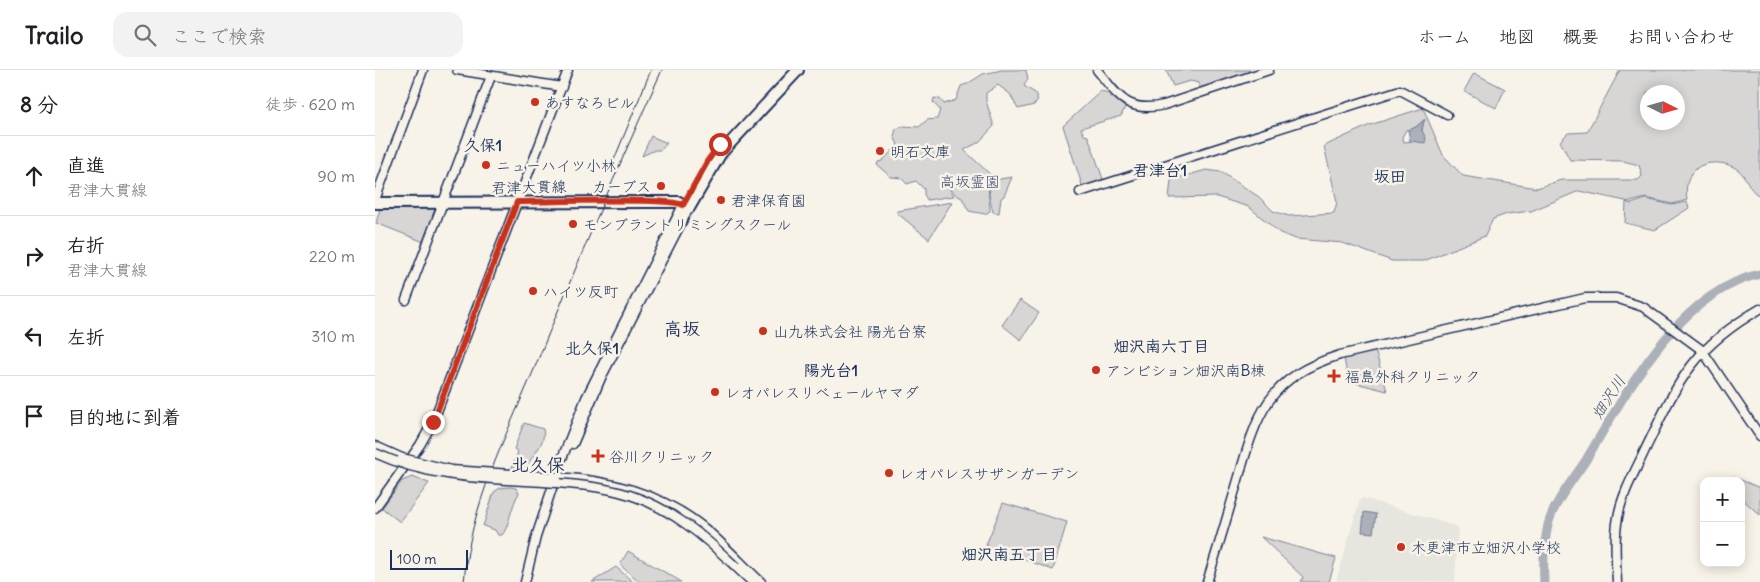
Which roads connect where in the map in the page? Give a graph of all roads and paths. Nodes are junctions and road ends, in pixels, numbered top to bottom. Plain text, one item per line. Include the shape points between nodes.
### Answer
1 (423, 70) edge
2 (457, 70) edge
3 (568, 70) edge
4 (789, 70) edge
5 (798, 70) edge
6 (1097, 70) edge
7 (1269, 70) edge
8 (491, 76) junction
9 (562, 87) junction
10 (1447, 115) dead end
11 (1080, 192) dead end
12 (375, 201) edge
13 (517, 202) junction
14 (443, 203) junction
15 (686, 207) junction
16 (406, 300) dead end
17 (1760, 309) edge
18 (1702, 350) junction
19 (1760, 436) edge
20 (375, 446) edge
21 (375, 453) edge
22 (375, 508) edge
23 (738, 564) junction
24 (525, 582) edge
25 (751, 582) edge
26 (761, 582) edge
27 (1207, 582) edge
28 (1617, 582) edge

1 - 12 street
2 - 8 street
3 - 9 street
4 - 15 main road via 708,160
5 - 15 main road via 721,153
6 - 7 street via 1109,88 1122,99 1147,107 1164,105
8 - 9 street
8 - 14 street
9 - 13 street
10 - 11 street via 1400,90
12 - 14 main road, 君津大貫線
13 - 14 main road, 君津大貫線
13 - 15 main road, 君津大貫線 via 679,202
13 - 22 street via 433,422
14 - 16 street
15 - 24 street via 596,376 535,537
17 - 18 street
18 - 19 street
18 - 27 street via 1633,302 1616,298 1585,298 1340,355 1302,369 1272,395 1253,430
18 - 28 street via 1675,390 1626,491 1616,532
20 - 23 street, bridge via 412,462 451,470 576,478 631,488 682,512 708,531
21 - 23 street, bridge via 410,467 440,474 574,484 629,495 665,510 691,526
23 - 25 street
23 - 26 street

